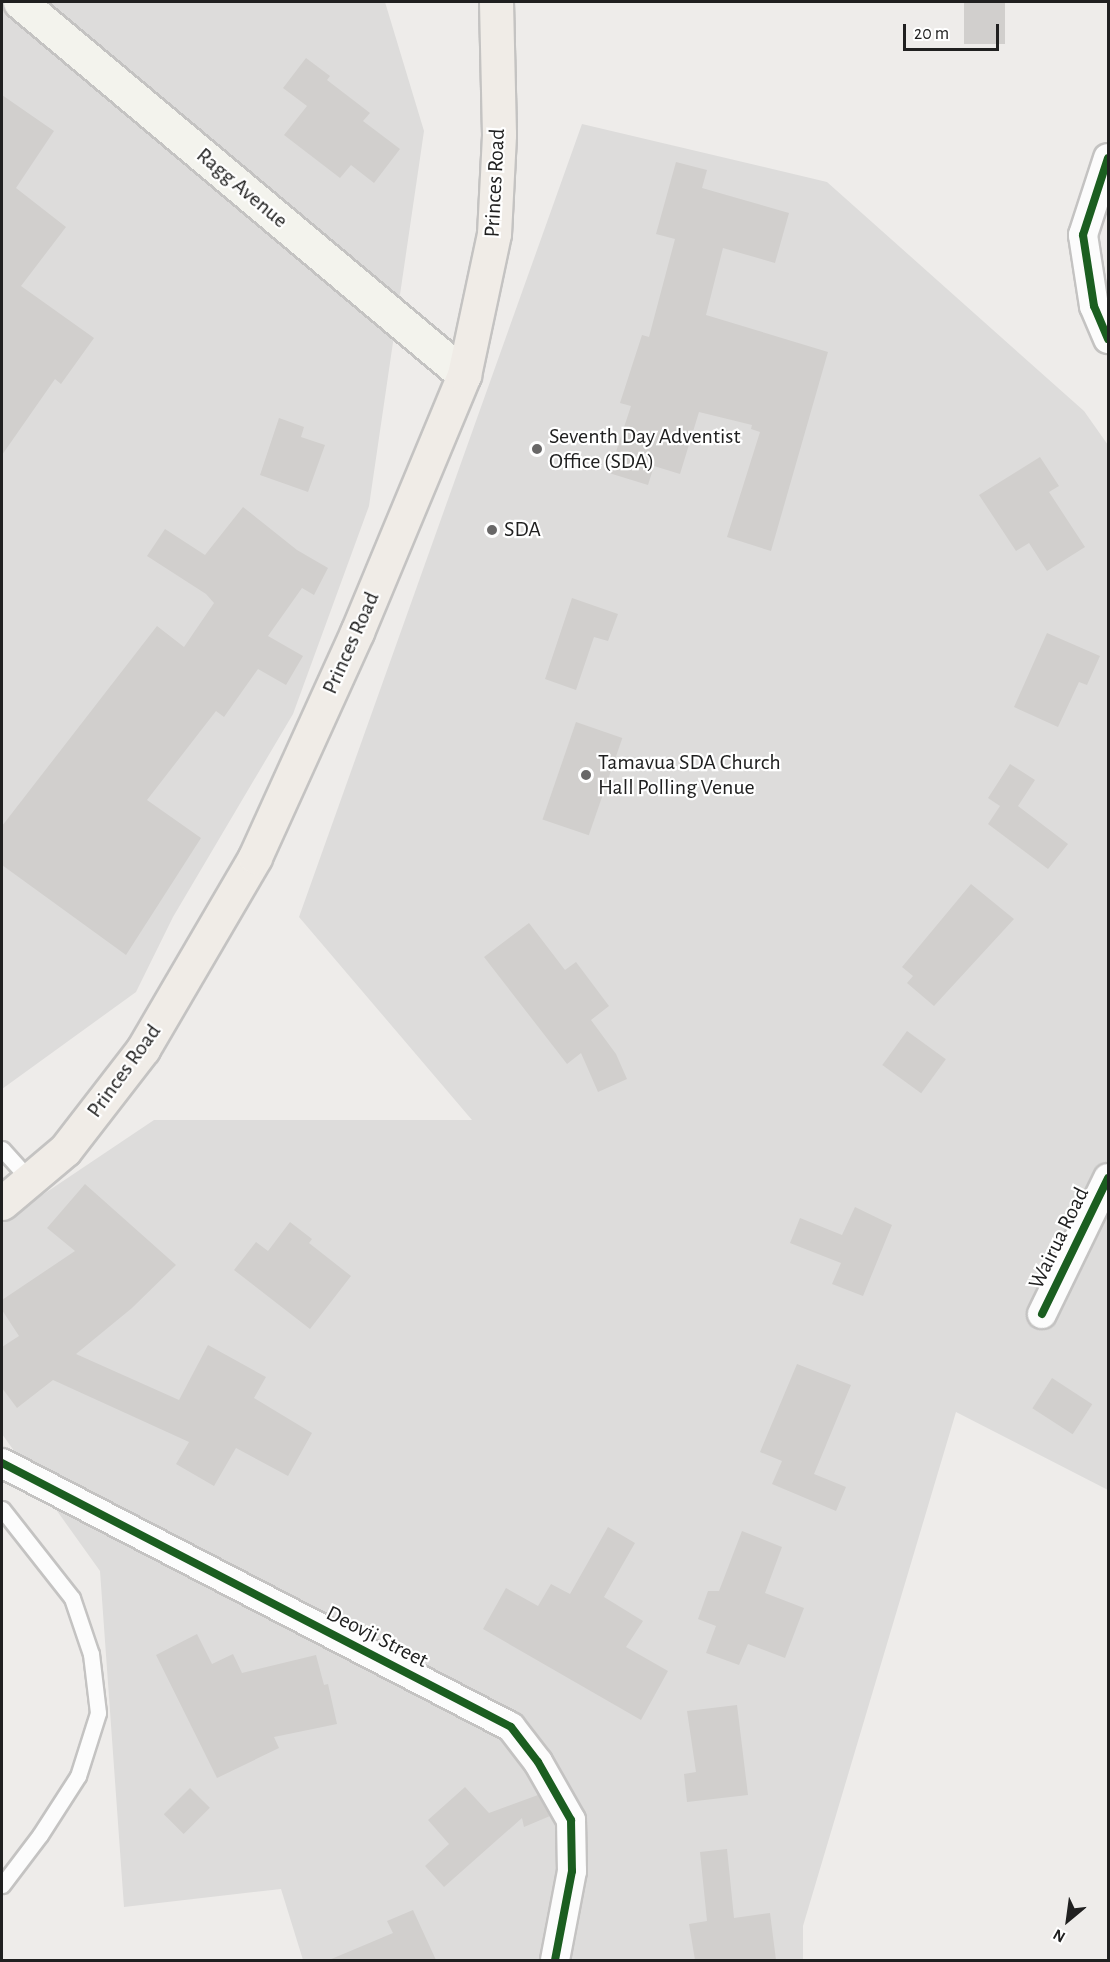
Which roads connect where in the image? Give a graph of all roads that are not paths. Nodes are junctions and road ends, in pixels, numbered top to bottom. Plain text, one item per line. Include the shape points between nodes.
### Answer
1 (20, 2) edge
2 (496, 2) edge
3 (1108, 158) edge
4 (1108, 339) edge
5 (464, 375) junction
6 (2, 1149) edge
7 (1108, 1178) edge
8 (30, 1180) junction
9 (2, 1203) edge
10 (1042, 1314) dead end
11 (2, 1462) edge
12 (2, 1509) edge
13 (2, 1885) edge
14 (555, 1960) edge

1 - 5 main road, Ragg Avenue
2 - 5 main road, Princes Road via 499,134 494,234
3 - 4 street via 1083,235 1094,306
5 - 8 main road, Princes Road via 357,632 255,857 143,1049 65,1150
6 - 8 lane
7 - 10 street, Wairua Road
8 - 9 main road, Princes Road
11 - 14 street, Deovji Street via 512,1727 538,1762 571,1820 572,1871
12 - 13 lane via 72,1598 91,1654 98,1713 78,1776

